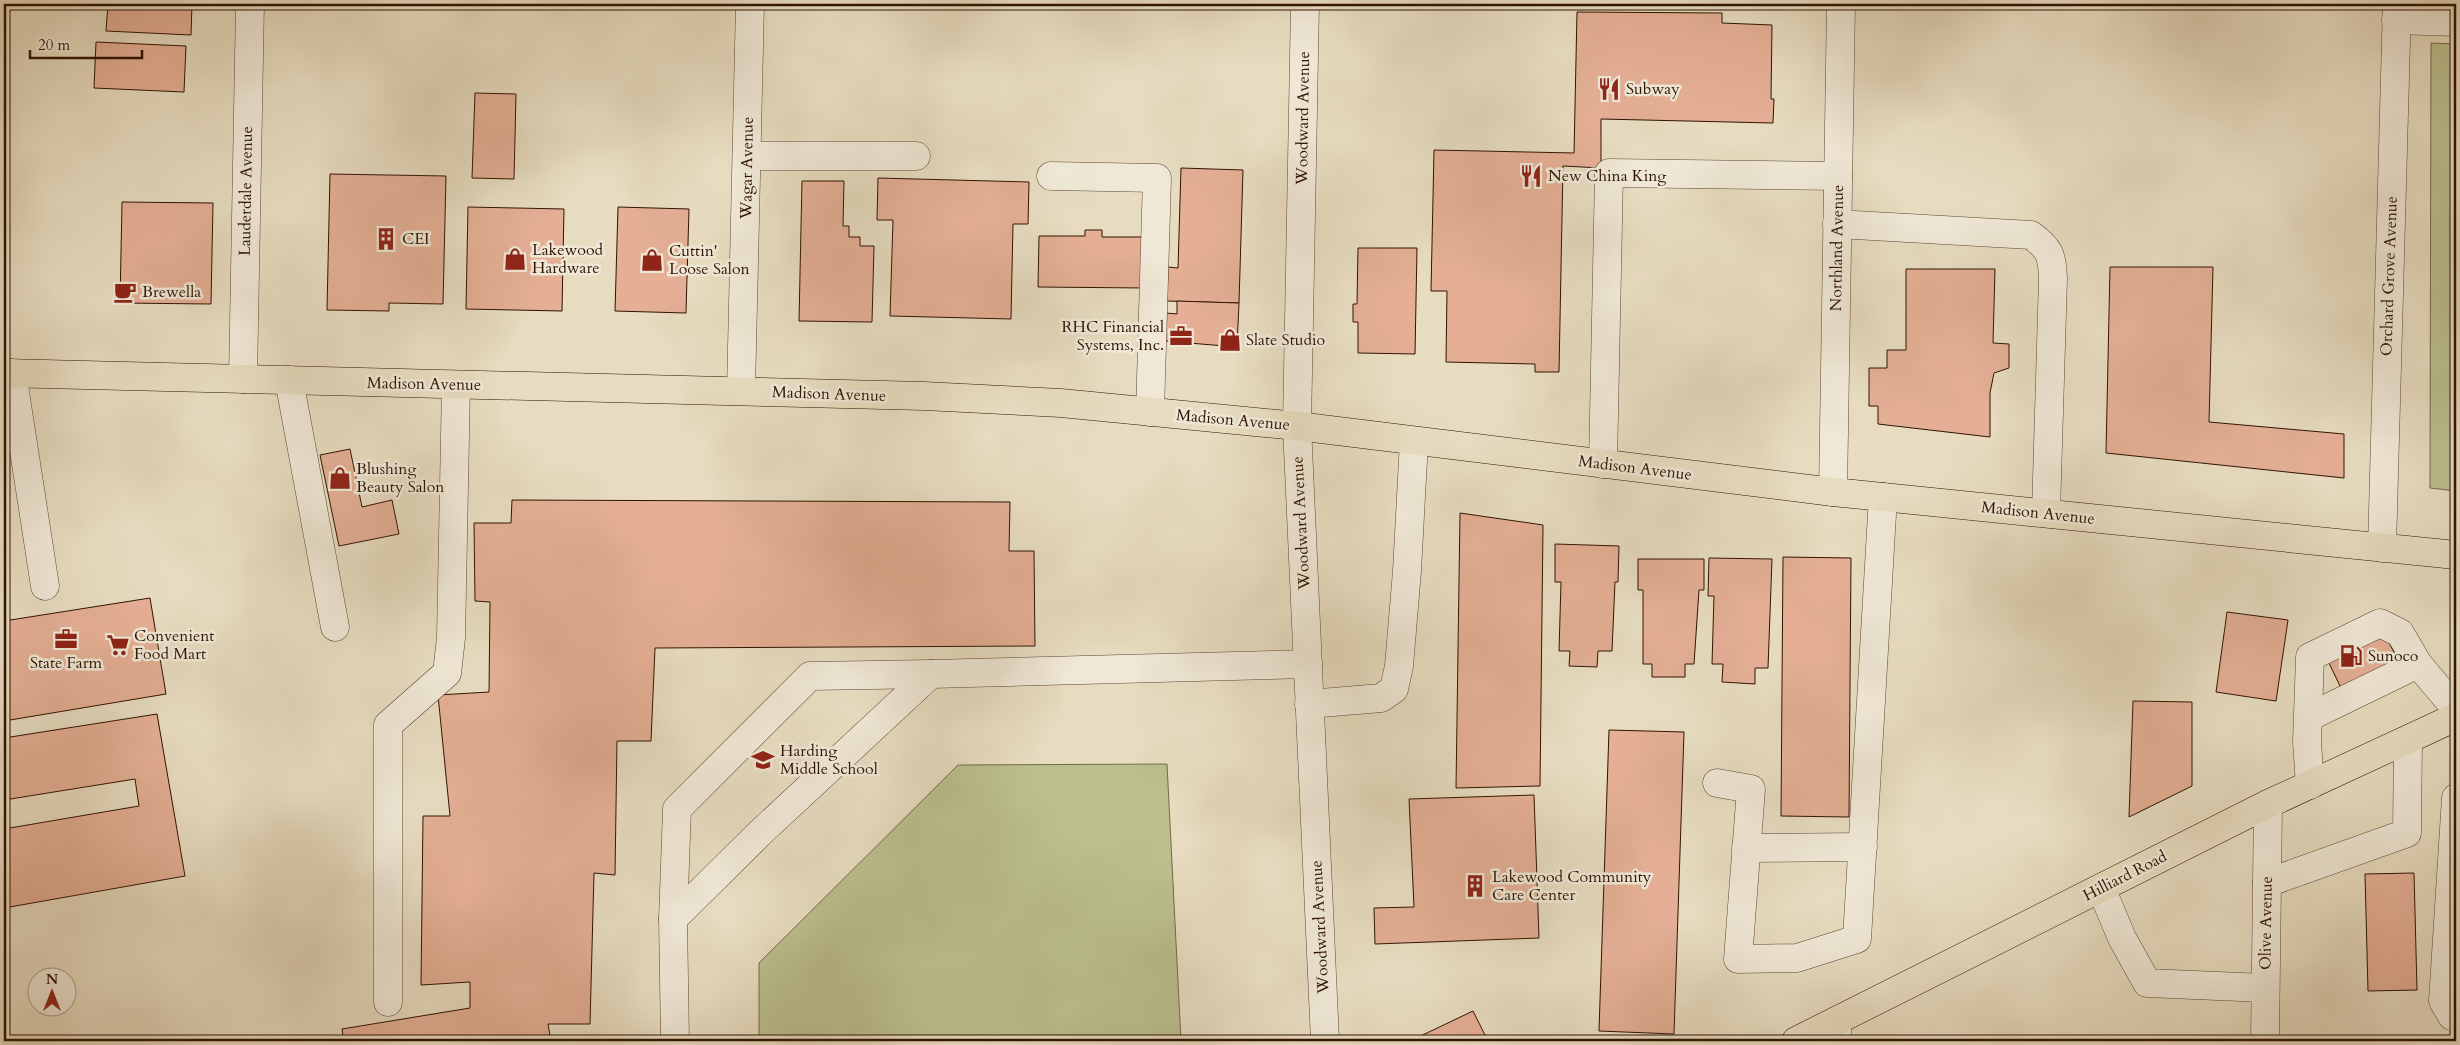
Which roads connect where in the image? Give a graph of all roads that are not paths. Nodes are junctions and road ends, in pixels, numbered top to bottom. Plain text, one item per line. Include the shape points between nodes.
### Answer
1 (250, 4) edge
2 (750, 4) edge
3 (1305, 4) edge
4 (1841, 4) edge
5 (2396, 12) edge
6 (2456, 22) edge
7 (747, 156) junction
8 (916, 156) dead end
9 (1051, 176) dead end
10 (1838, 176) junction
11 (1837, 224) junction
12 (8, 373) edge
13 (243, 379) junction
14 (289, 380) junction
15 (456, 385) junction
16 (741, 392) junction
17 (1150, 412) junction
18 (1297, 426) junction
19 (1414, 441) junction
20 (1603, 464) junction
21 (1833, 492) junction
22 (1883, 497) junction
23 (2046, 513) junction
24 (2382, 548) junction
25 (2456, 555) edge
26 (46, 586) dead end
27 (335, 627) dead end
28 (1308, 664) junction
29 (2418, 664) junction
30 (931, 674) junction
31 (1310, 704) junction
32 (2456, 709) edge
33 (2309, 717) junction
34 (2456, 717) edge
35 (2408, 740) junction
36 (1717, 783) dead end
37 (2310, 785) junction
38 (2456, 798) edge
39 (2268, 804) junction
40 (1863, 847) junction
41 (1746, 848) junction
42 (2267, 883) junction
43 (2101, 888) junction
44 (672, 919) junction
45 (2265, 988) junction
46 (388, 1002) dead end
47 (2456, 1016) edge
48 (1837, 1031) edge
49 (675, 1041) edge
50 (1325, 1041) edge
51 (1796, 1041) edge
52 (2265, 1041) edge

1 - 13 street, Lauderdale Avenue
2 - 7 street, Wagar Avenue
3 - 18 street, Woodward Avenue
4 - 10 street, Northland Avenue
5 - 6 street
5 - 24 street, Orchard Grove Avenue
7 - 8 street
7 - 16 street, Wagar Avenue
9 - 17 street via 1157,178
10 - 11 street, Northland Avenue
10 - 20 street via 1609,173
11 - 21 street, Northland Avenue
11 - 23 street via 2031,235 2044,244 2052,258 2053,278
12 - 13 main road, Madison Avenue
12 - 26 street
13 - 14 main road, Madison Avenue
14 - 15 main road, Madison Avenue
14 - 27 street
15 - 16 main road, Madison Avenue
15 - 46 street via 451,638 447,673 388,725
16 - 17 main road, Madison Avenue via 924,396 1061,403
17 - 18 main road, Madison Avenue
18 - 19 main road, Madison Avenue
18 - 28 street, Woodward Avenue
19 - 20 main road, Madison Avenue
19 - 31 street via 1407,570 1394,689 1382,698
20 - 21 main road, Madison Avenue
21 - 22 main road, Madison Avenue
22 - 23 main road, Madison Avenue
22 - 40 street
23 - 24 main road, Madison Avenue
24 - 25 main road, Madison Avenue
28 - 30 street
28 - 31 street, Woodward Avenue
29 - 32 street
29 - 33 street
29 - 33 street via 2400,633 2380,623 2310,657
30 - 44 street
30 - 44 street via 810,676 677,809
31 - 50 street, Woodward Avenue
33 - 37 street
34 - 35 main road, Hilliard Road
35 - 37 main road, Hilliard Road
35 - 42 street via 2407,833
36 - 41 street via 1751,789
37 - 39 main road, Hilliard Road
38 - 47 street via 2443,1001 2452,1016
39 - 42 street, Olive Avenue
39 - 43 main road, Hilliard Road
40 - 41 street
40 - 41 street via 1858,939 1797,958 1738,958
42 - 45 street, Olive Avenue
43 - 45 street via 2122,938 2147,983
43 - 48 main road, Hilliard Road
44 - 49 street
45 - 52 street, Olive Avenue
48 - 51 main road, Hilliard Road

